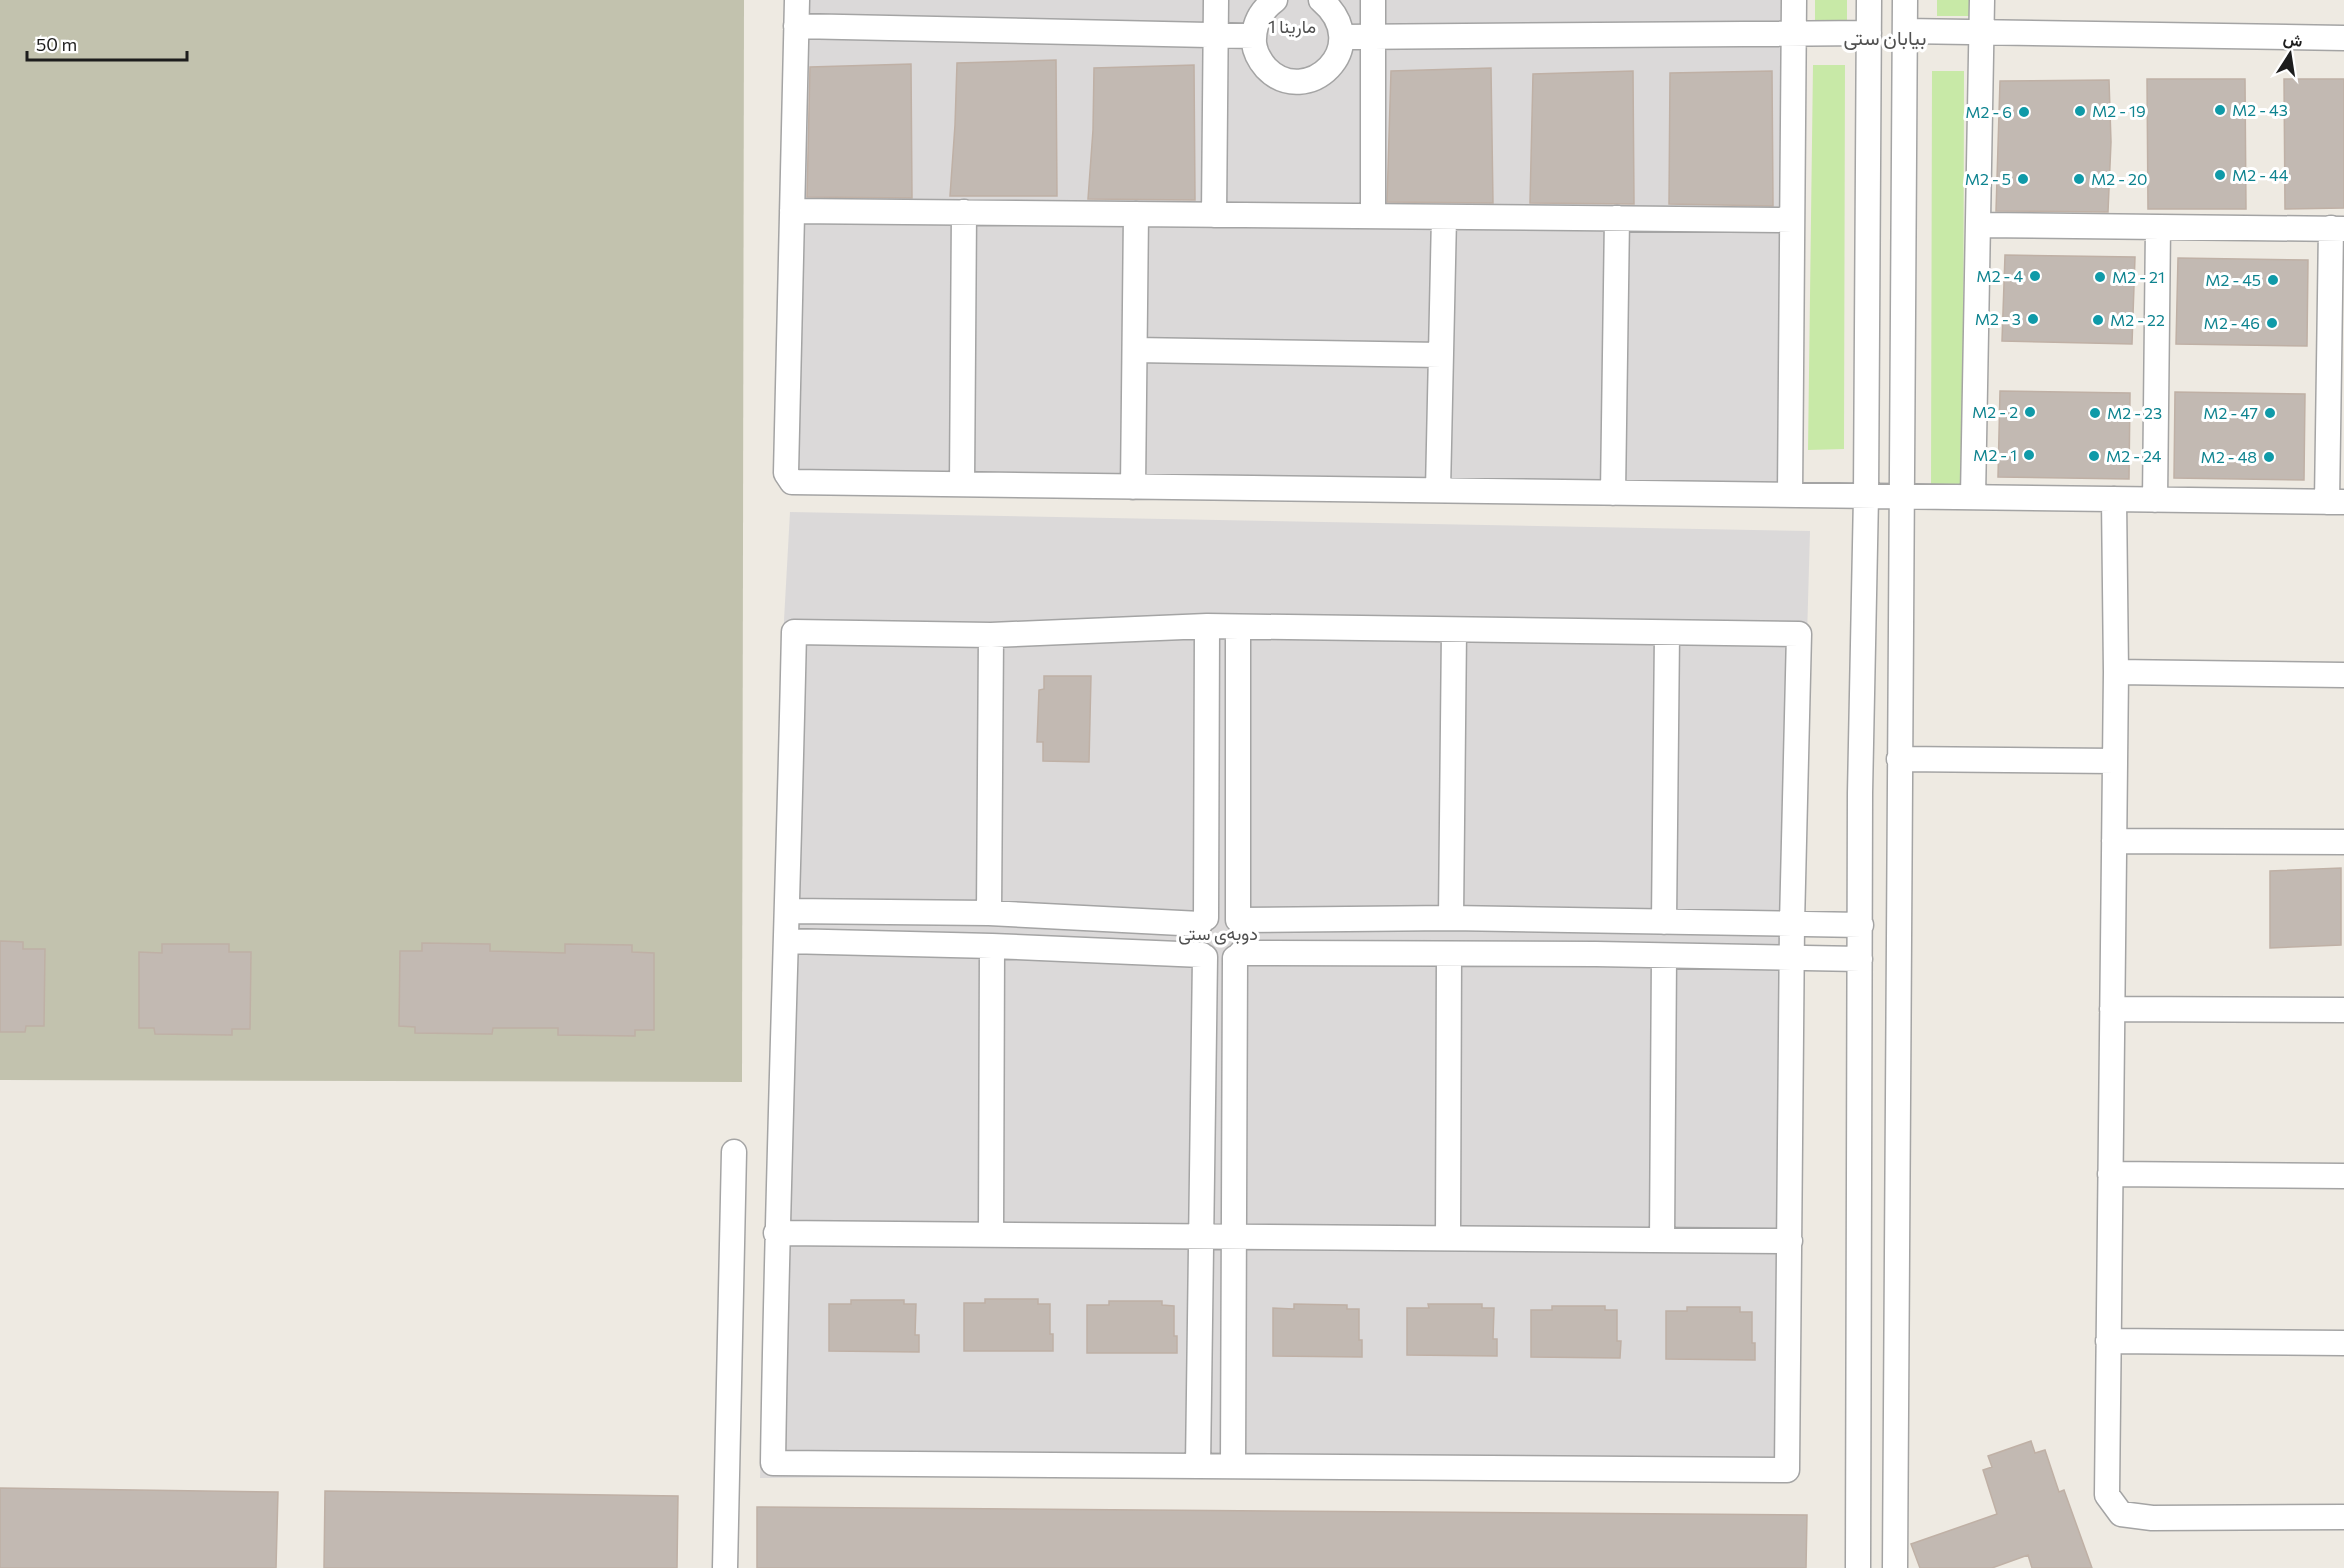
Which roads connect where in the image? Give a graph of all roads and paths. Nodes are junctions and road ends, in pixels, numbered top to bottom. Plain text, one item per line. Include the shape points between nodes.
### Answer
1 (797, 0) edge
2 (1216, 0) edge
3 (1275, 0) edge
4 (1321, 0) edge
5 (1373, 0) edge
6 (1794, 0) edge
7 (1869, 0) edge
8 (1905, 0) edge
9 (1982, 0) edge
10 (796, 26) junction
11 (1905, 31) junction
12 (1982, 32) junction
13 (1793, 33) junction
14 (1869, 33) junction
15 (1215, 35) junction
16 (1254, 36) junction
17 (1373, 36) junction
18 (1342, 37) junction
19 (2344, 38) edge
20 (792, 211) junction
21 (964, 212) junction
22 (1136, 214) junction
23 (1214, 214) junction
24 (1373, 216) junction
25 (1444, 217) junction
26 (1617, 218) junction
27 (1792, 220) junction
28 (1978, 225) junction
29 (2158, 227) junction
30 (2337, 228) edge
31 (1135, 350) junction
32 (1441, 355) junction
33 (2337, 373) edge
34 (962, 484) junction
35 (1133, 487) junction
36 (1438, 490) junction
37 (1613, 493) junction
38 (1790, 495) junction
39 (1866, 496) junction
40 (1902, 496) junction
41 (1973, 497) junction
42 (2114, 499) junction
43 (2155, 500) junction
44 (2336, 502) edge
45 (1207, 626) junction
46 (1238, 627) junction
47 (1455, 630) junction
48 (1666, 633) junction
49 (991, 635) junction
50 (2116, 672) junction
51 (2344, 675) edge
52 (1899, 759) junction
53 (2115, 762) junction
54 (1899, 793) junction
55 (1860, 794) junction
56 (2114, 841) junction
57 (2344, 842) edge
58 (788, 911) junction
59 (989, 913) junction
60 (1451, 918) junction
61 (1238, 920) junction
62 (1203, 921) junction
63 (1596, 921) junction
64 (1664, 922) junction
65 (1792, 924) junction
66 (1861, 925) junction
67 (786, 941) junction
68 (992, 946) junction
69 (1449, 954) junction
70 (1596, 954) junction
71 (1204, 956) junction
72 (1238, 956) junction
73 (1664, 956) junction
74 (1792, 958) junction
75 (1860, 959) junction
76 (2112, 1009) junction
77 (2344, 1010) edge
78 (734, 1152) dead end
79 (2110, 1174) junction
80 (2344, 1176) edge
81 (776, 1233) junction
82 (991, 1235) junction
83 (1200, 1236) junction
84 (1233, 1237) junction
85 (1448, 1238) junction
86 (1662, 1240) junction
87 (1790, 1240) junction
88 (2108, 1341) junction
89 (2344, 1343) edge
90 (1198, 1466) junction
91 (1233, 1466) junction
92 (2344, 1517) edge
93 (725, 1568) edge
94 (1858, 1568) edge
95 (1894, 1568) edge

1 - 10 street
2 - 15 street
3 - 16 street via 1257,19
4 - 18 street via 1340,23
5 - 17 street
6 - 13 street
7 - 14 street
8 - 11 street
9 - 12 street
10 - 15 street
10 - 20 street
11 - 12 street
11 - 40 street
12 - 19 street
12 - 28 street
13 - 14 street
13 - 17 street
13 - 27 street
14 - 39 street
15 - 16 street
15 - 23 street
16 - 18 street via 1261,62 1283,79 1297,81 1311,80 1334,63
17 - 18 street
17 - 24 street
20 - 21 street
20 - 34 street via 787,476 795,482
21 - 22 street
21 - 34 street
22 - 23 street
22 - 31 street
23 - 24 street
24 - 25 street
25 - 26 street
25 - 32 street
26 - 27 street
26 - 37 street
27 - 38 street
28 - 29 street
28 - 41 street
29 - 30 street
29 - 43 street
30 - 33 street
31 - 32 street
31 - 35 street
32 - 36 street
33 - 44 street
34 - 35 street
35 - 36 street
36 - 37 street
37 - 38 street
38 - 39 street
39 - 40 street
39 - 55 street
40 - 41 street
40 - 52 street
41 - 42 street
42 - 43 street
42 - 50 street
43 - 44 street
45 - 46 street
45 - 49 street
45 - 62 street
46 - 47 street
46 - 61 street
47 - 48 street
47 - 60 street
48 - 64 street
48 - 65 street via 1799,634
49 - 58 street via 794,632
49 - 59 street
50 - 51 street
50 - 53 street
52 - 53 street
52 - 54 street
53 - 56 street
54 - 55 street
54 - 95 street
55 - 66 street
56 - 57 street
56 - 76 street
58 - 59 street
58 - 67 street
59 - 62 street
60 - 61 street
60 - 63 street
61 - 62 street via 1226,913 1212,914
61 - 72 street via 1246,939
62 - 71 street via 1196,936
63 - 64 street
63 - 70 street
64 - 65 street
65 - 66 street
65 - 74 street
66 - 75 street
67 - 68 street
67 - 81 street
68 - 71 street
68 - 82 street
69 - 70 street
69 - 72 street
69 - 85 street
70 - 73 street
71 - 72 street via 1220,963
71 - 83 street
72 - 84 street
73 - 74 street
73 - 86 street
74 - 75 street
74 - 87 street
75 - 94 street
76 - 77 street
76 - 79 street
78 - 93 street
79 - 80 street
79 - 88 street
81 - 82 street
81 - 90 street via 773,1463
82 - 83 street
83 - 84 street
83 - 90 street
84 - 85 street
84 - 91 street
85 - 86 street
86 - 87 street
87 - 91 street via 1787,1470
88 - 89 street
88 - 92 street via 2107,1495 2121,1514 2152,1518
90 - 91 street

